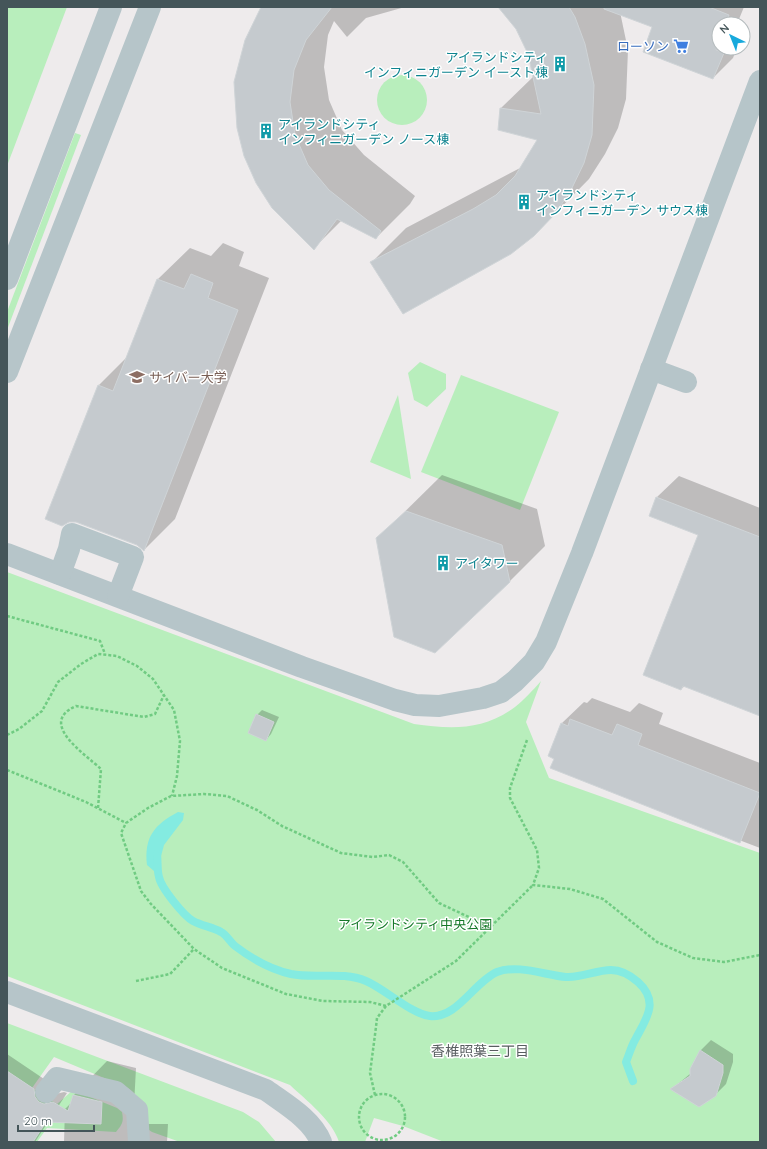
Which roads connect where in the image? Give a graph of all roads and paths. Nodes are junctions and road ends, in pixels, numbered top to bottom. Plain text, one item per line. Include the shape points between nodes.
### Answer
1 (111, 7) edge
2 (150, 7) edge
3 (758, 92) edge
4 (7, 279) edge
5 (651, 369) junction
6 (7, 372) edge
7 (686, 382) dead end
8 (7, 554) edge
9 (60, 574) junction
10 (118, 596) junction
11 (7, 616) edge
12 (105, 654) junction
13 (164, 695) junction
14 (7, 734) edge
15 (527, 740) dead end
16 (7, 770) edge
17 (172, 796) junction
18 (98, 808) junction
19 (126, 823) junction
20 (533, 885) junction
21 (490, 927) junction
22 (194, 949) junction
23 (760, 955) edge
24 (136, 981) dead end
25 (7, 992) edge
26 (386, 1006) junction
27 (46, 1092) dead end
28 (375, 1095) junction
29 (376, 1141) edge
30 (139, 1142) edge
31 (321, 1142) edge

1 - 4 street
2 - 6 street
3 - 5 street
5 - 7 street
5 - 10 street via 582,554 546,642 534,662 501,692 471,701 439,706 415,705 395,700
8 - 9 street
9 - 10 street
9 - 10 street via 72,534 132,557
11 - 12 path via 100,641
12 - 13 path via 117,656 137,666 153,679
12 - 14 path via 98,654 81,664 58,682 42,711 20,729
13 - 17 path via 174,710 180,741 177,776
13 - 18 path via 155,714 144,717 76,706 61,716 60,725 66,737 101,769
15 - 20 path via 510,788 510,798 537,850 539,868
16 - 18 path
17 - 19 path
17 - 21 path via 227,796 257,810 282,826 341,853 373,857 389,855 403,862 439,903
18 - 19 path
19 - 22 path via 121,834 141,891
20 - 21 path
20 - 23 path via 570,889 603,899 657,942 693,958 724,962
21 - 26 path via 456,961
22 - 24 path via 170,974
22 - 26 path via 222,968 286,994 322,1001 370,1002
25 - 31 street via 266,1090 311,1126
26 - 28 path via 377,1018 370,1073
27 - 30 street via 57,1078 116,1092 137,1110
28 - 29 path via 362,1105 358,1113 358,1122 361,1130
28 - 29 path via 391,1094 405,1110 403,1126 399,1132 392,1137

